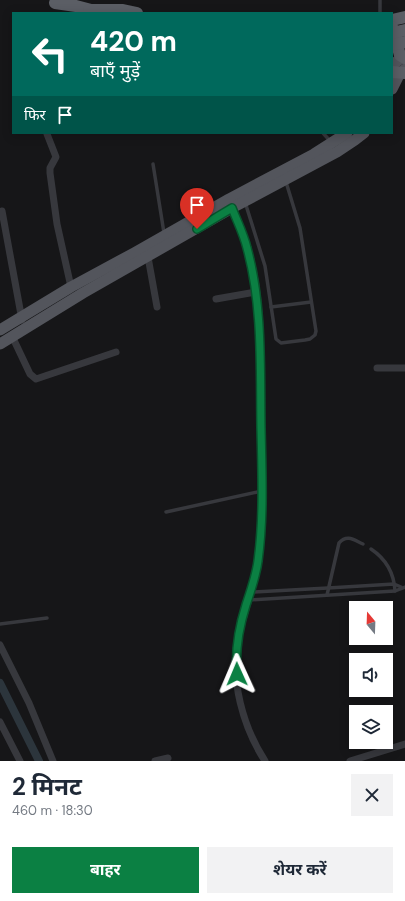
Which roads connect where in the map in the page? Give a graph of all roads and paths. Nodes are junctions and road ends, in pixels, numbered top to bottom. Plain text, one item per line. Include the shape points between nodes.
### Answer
1 (380, 0) edge
2 (51, 2) edge
3 (89, 10) junction
4 (68, 12) edge
5 (97, 12) edge
6 (132, 12) edge
7 (380, 12) edge
8 (405, 17) edge
9 (393, 20) edge
10 (405, 30) edge
11 (393, 31) edge
12 (393, 33) edge
13 (405, 42) edge
14 (393, 45) edge
15 (400, 64) edge
16 (393, 86) edge
17 (47, 134) dead end
18 (324, 134) edge
19 (347, 134) edge
20 (363, 134) edge
21 (334, 148) junction
22 (154, 164) dead end
23 (286, 179) junction
24 (245, 201) junction
25 (230, 204) junction
26 (2, 211) dead end
27 (164, 236) junction
28 (148, 257) junction
29 (71, 287) junction
30 (256, 292) junction
31 (216, 299) dead end
32 (311, 302) junction
33 (157, 307) dead end
34 (272, 307) junction
35 (21, 317) junction
36 (26, 327) junction
37 (0, 330) edge
38 (12, 336) junction
39 (0, 344) edge
40 (116, 352) dead end
41 (377, 368) dead end
42 (405, 368) edge
43 (262, 491) junction
44 (166, 512) dead end
45 (363, 544) dead end
46 (371, 549) dead end
47 (394, 584) junction
48 (403, 587) edge
49 (328, 588) junction
50 (394, 591) junction
51 (251, 592) junction
52 (327, 595) junction
53 (248, 600) junction
54 (47, 618) dead end
55 (0, 624) edge
56 (0, 645) edge
57 (0, 722) edge
58 (405, 744) edge
59 (168, 758) dead end
60 (20, 761) edge
61 (53, 761) edge
62 (155, 761) edge
63 (265, 761) edge
64 (350, 761) edge

1 - 7 lane
2 - 3 highway
2 - 4 highway
3 - 5 highway
3 - 6 highway
8 - 9 highway
10 - 12 highway, bridge
11 - 15 highway
13 - 14 highway, bridge
15 - 16 main road
17 - 29 street via 56,158 50,173 57,224
18 - 21 lane
19 - 21 main road
20 - 21 main road via 356,140
21 - 23 main road
21 - 25 main road
22 - 27 lane
23 - 24 main road
23 - 32 lane via 298,216
24 - 25 main road
24 - 34 lane via 264,260
25 - 27 main road
25 - 28 main road
25 - 30 street via 247,247
26 - 35 street
27 - 29 main road
28 - 33 street
28 - 36 main road
29 - 35 main road
30 - 31 street
30 - 43 street via 259,319
32 - 34 lane
32 - 34 lane via 315,335 310,339 284,343 278,342 275,336
35 - 36 street
35 - 37 main road
36 - 38 main road
38 - 39 main road
38 - 40 street via 30,374 36,379
41 - 42 street
43 - 44 lane
43 - 51 street via 258,561
45 - 49 lane via 348,537 339,543
46 - 47 lane via 384,559
47 - 48 lane
47 - 49 lane
47 - 50 lane
48 - 50 lane
49 - 51 lane
49 - 52 lane
50 - 52 lane
51 - 53 street
52 - 53 lane
53 - 63 street via 238,641 238,687 248,730
54 - 55 lane
56 - 61 street via 29,703
57 - 60 street
58 - 64 street
59 - 62 street

